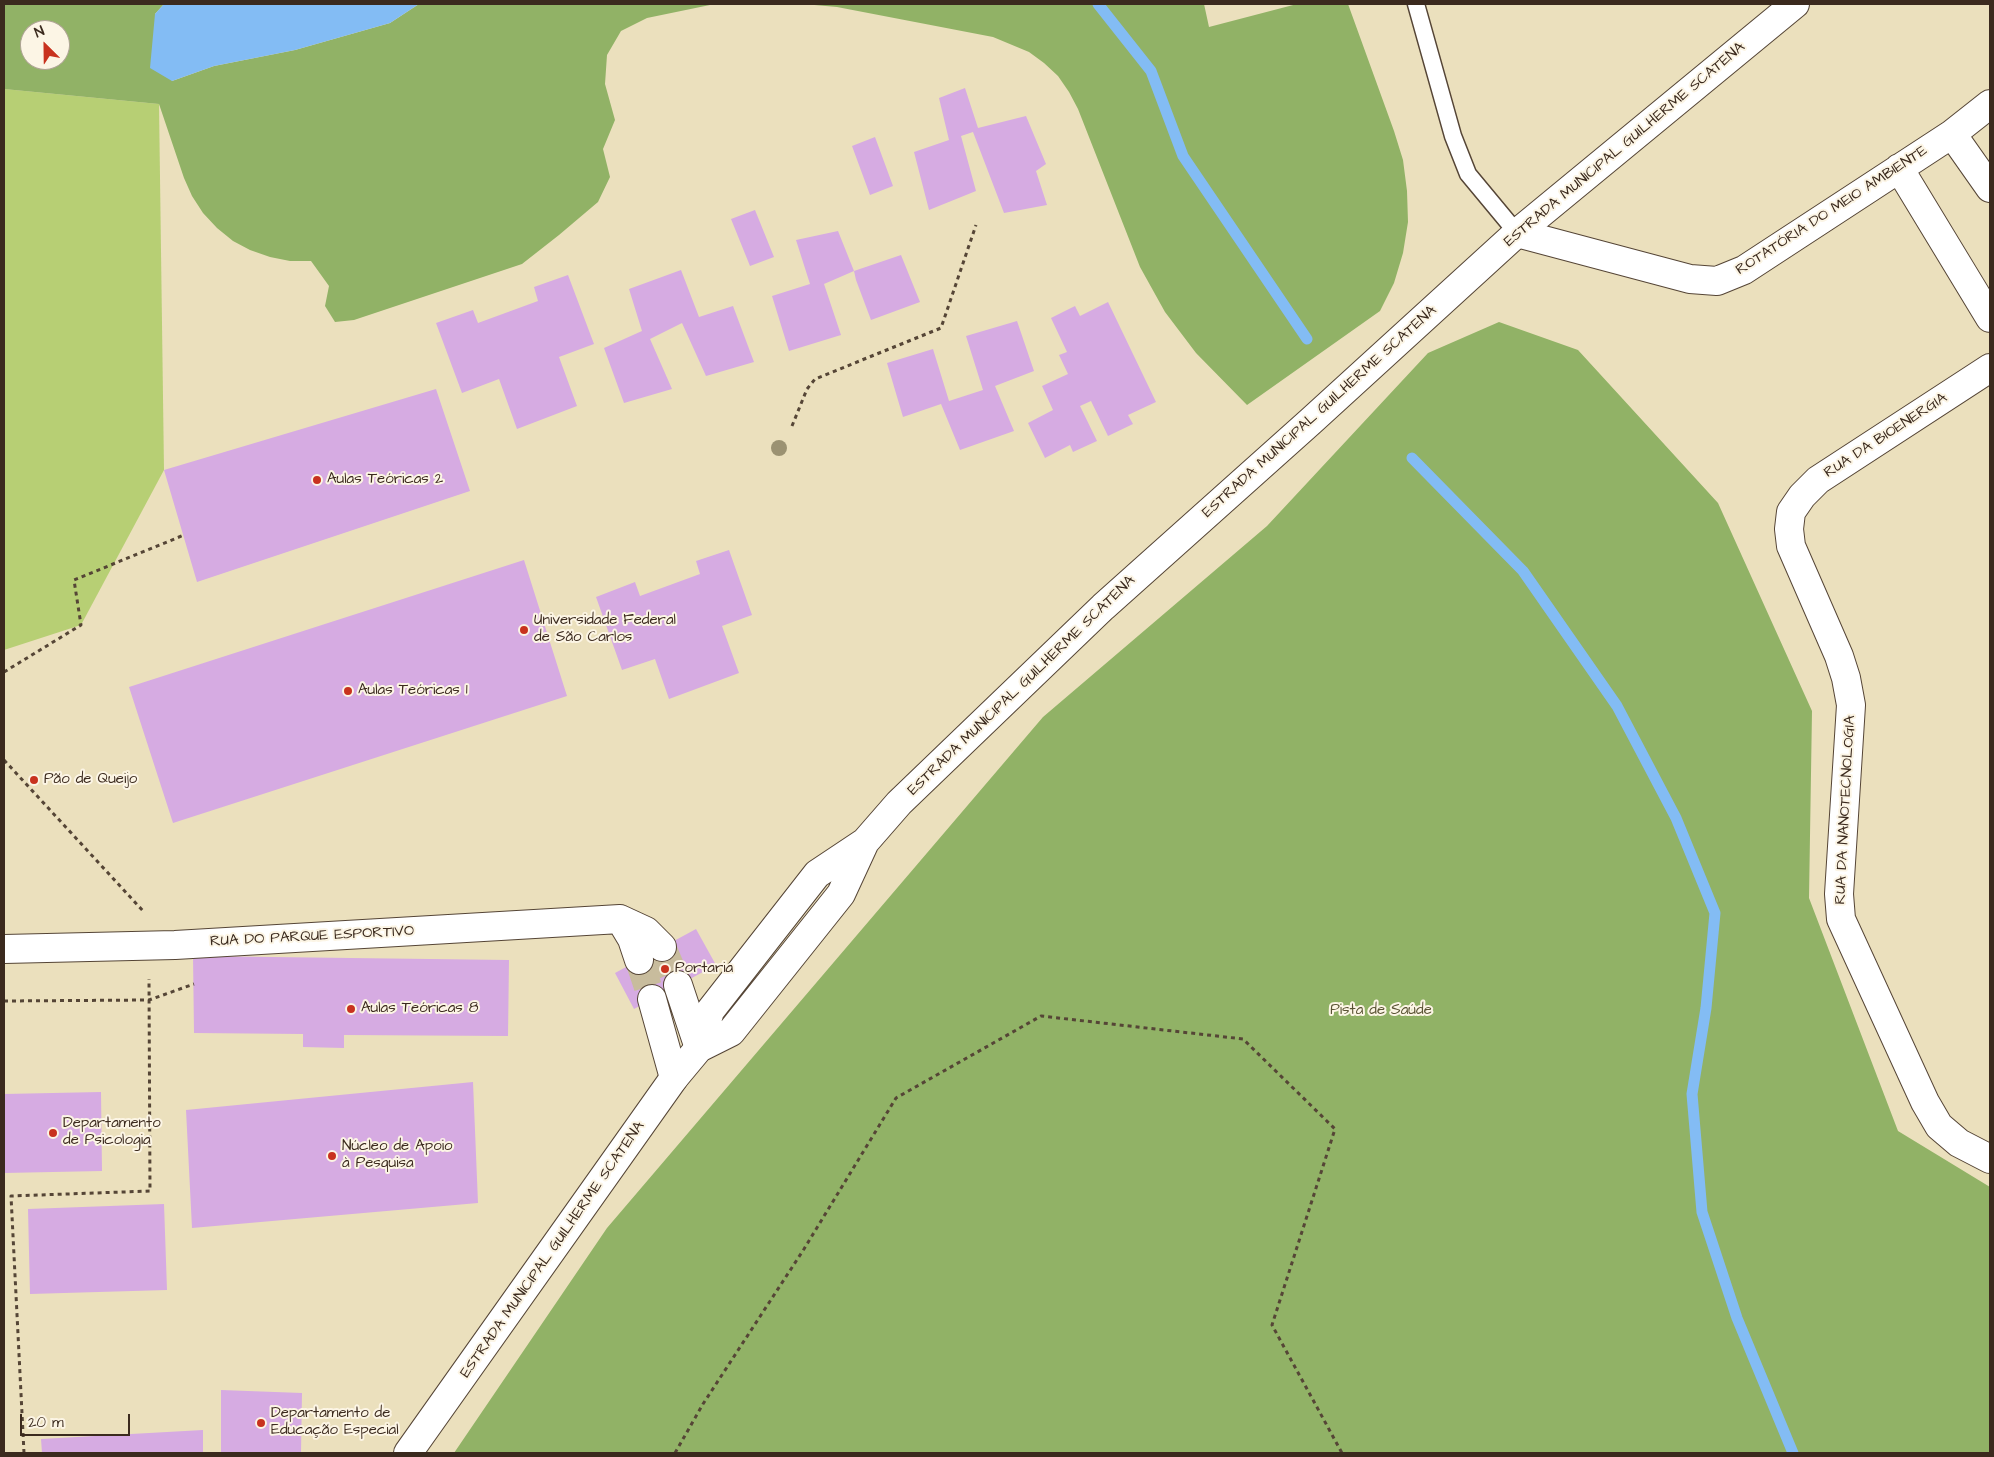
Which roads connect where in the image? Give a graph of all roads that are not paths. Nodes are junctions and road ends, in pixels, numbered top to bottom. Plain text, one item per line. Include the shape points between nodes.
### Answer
1 (1416, 4) edge
2 (1795, 4) edge
3 (1990, 104) edge
4 (1952, 134) junction
5 (1899, 168) junction
6 (1990, 188) edge
7 (1517, 233) junction
8 (1990, 318) edge
9 (1990, 368) edge
10 (1791, 512) joint
11 (4, 949) edge
12 (650, 953) tunnel mouth
13 (678, 985) tunnel mouth
14 (652, 999) tunnel mouth
15 (699, 1048) junction
16 (674, 1078) junction
17 (1990, 1159) edge
18 (408, 1453) edge

1 - 7 lane via 1453,136 1468,174
2 - 7 street, ESTRADA MUNICIPAL GUILHERME SCATENA
3 - 4 street, ROTATÓRIA DO MEIO AMBIENTE
4 - 5 street, ROTATÓRIA DO MEIO AMBIENTE
4 - 6 street
5 - 7 street, ROTATÓRIA DO MEIO AMBIENTE via 1744,270 1717,281 1690,279
5 - 8 street
7 - 15 street, ESTRADA MUNICIPAL GUILHERME SCATENA via 1103,606 899,803 864,842 841,894 731,1032
9 - 10 street, RUA DA BIOENERGIA via 1818,480
10 - 17 street, RUA DA NANOTECNOLOGIA via 1791,546 1839,656 1851,705 1840,884 1841,919 1939,1126 1959,1143
11 - 12 street, RUA DO PARQUE ESPORTIVO via 175,945 620,919 632,940
13 - 15 street
14 - 16 street
15 - 16 street, ESTRADA MUNICIPAL GUILHERME SCATENA
16 - 18 street, ESTRADA MUNICIPAL GUILHERME SCATENA

